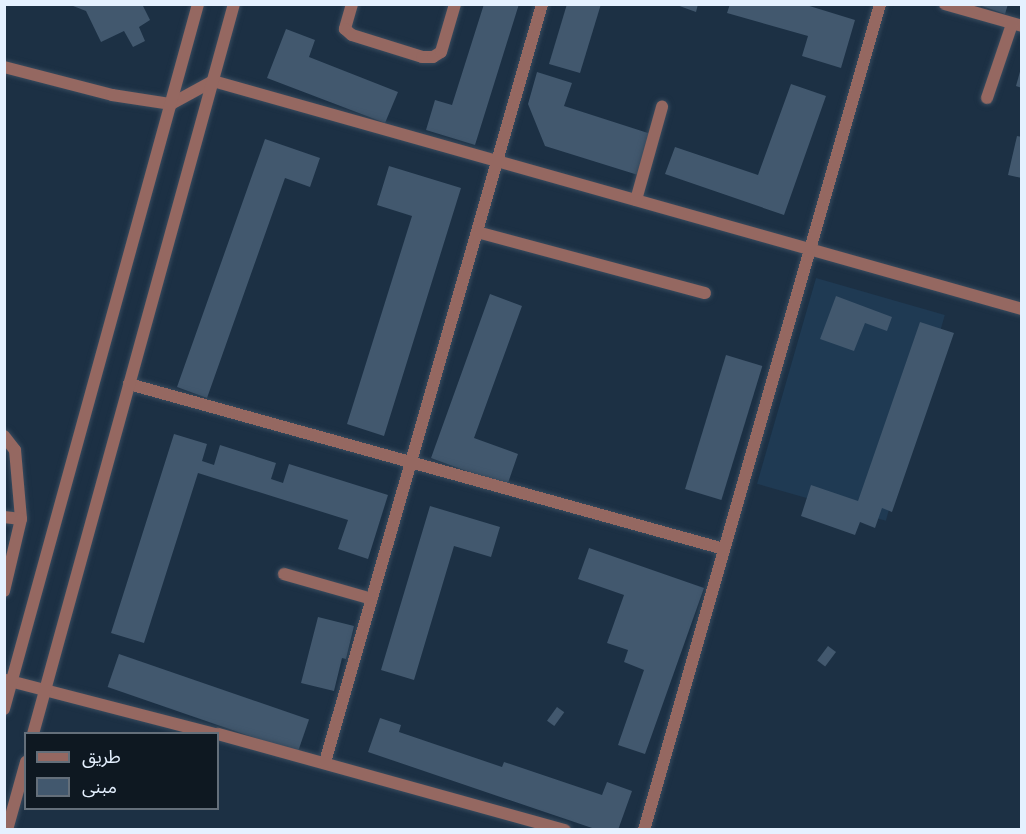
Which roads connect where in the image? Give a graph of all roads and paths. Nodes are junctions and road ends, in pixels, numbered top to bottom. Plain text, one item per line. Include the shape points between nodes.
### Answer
1 (198, 4) edge
2 (234, 4) edge
3 (352, 4) edge
4 (455, 4) edge
5 (542, 4) edge
6 (880, 4) edge
7 (945, 4) edge
8 (1017, 25) edge
9 (4, 66) edge
10 (213, 81) junction
11 (987, 98) dead end
12 (171, 104) junction
13 (662, 107) dead end
14 (497, 161) junction
15 (636, 200) junction
16 (477, 232) junction
17 (809, 249) junction
18 (705, 293) dead end
19 (1022, 309) edge
20 (129, 384) junction
21 (4, 436) edge
22 (411, 461) junction
23 (4, 517) edge
24 (21, 519) junction
25 (724, 549) junction
26 (284, 574) dead end
27 (4, 591) edge
28 (372, 599) junction
29 (8, 681) edge
30 (46, 689) junction
31 (4, 709) edge
32 (34, 732) edge
33 (208, 732) edge
34 (219, 735) edge
35 (325, 762) junction
36 (24, 769) edge
37 (7, 830) edge
38 (565, 830) edge
39 (644, 830) edge

1 - 12 street
2 - 10 street
3 - 4 street via 345,29 352,35 433,57 441,52
5 - 14 street
6 - 17 street
7 - 8 street
8 - 11 street
9 - 12 street via 112,95
10 - 12 street
10 - 14 street
10 - 20 street
12 - 29 street
13 - 15 street
14 - 15 street
14 - 16 street
15 - 17 street
16 - 18 street
16 - 22 street
17 - 19 street
17 - 25 street
20 - 22 street
20 - 30 street
21 - 24 street via 15,450
22 - 25 street
22 - 28 street
23 - 24 street
24 - 27 street
25 - 39 street
26 - 28 street
28 - 35 street
29 - 30 street
29 - 31 street
30 - 32 street
30 - 33 street
34 - 35 street
35 - 38 street
36 - 37 street

